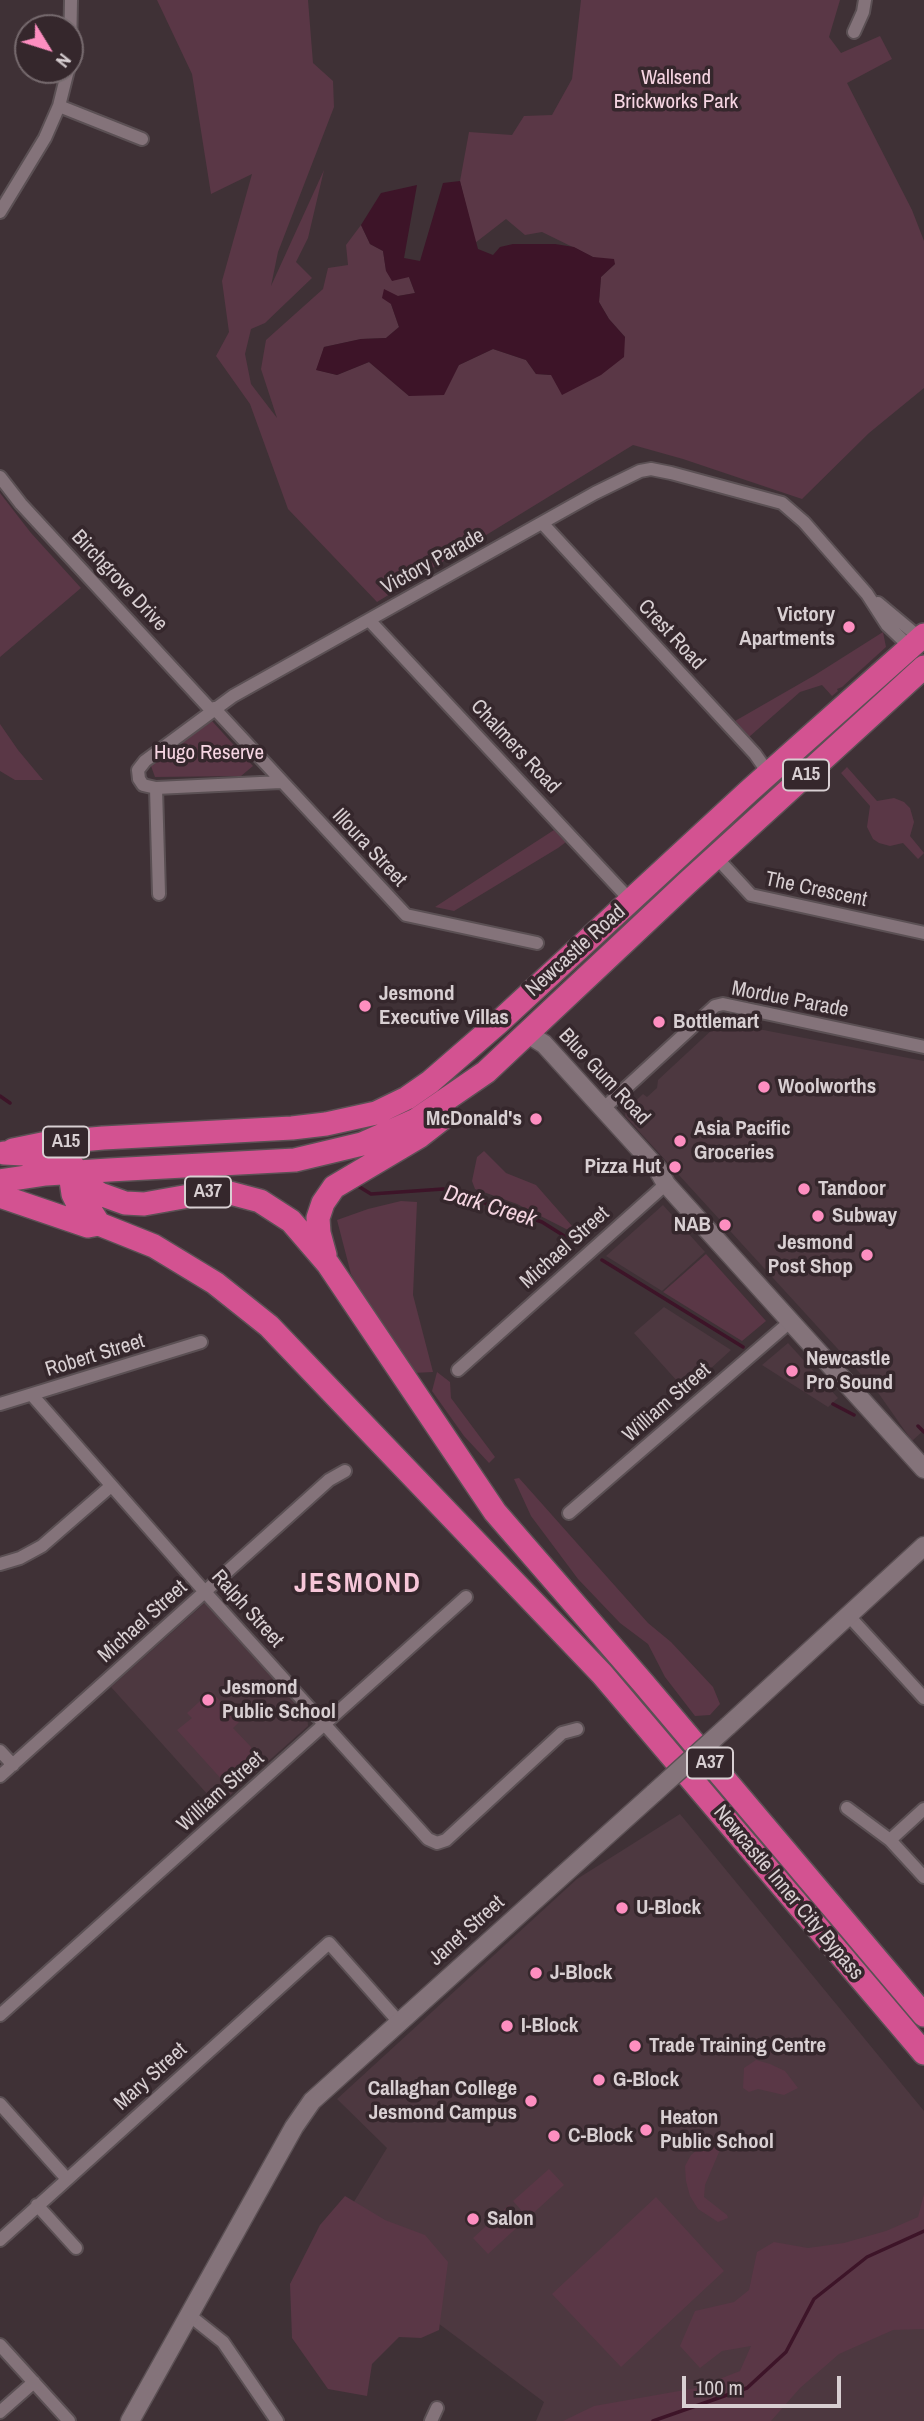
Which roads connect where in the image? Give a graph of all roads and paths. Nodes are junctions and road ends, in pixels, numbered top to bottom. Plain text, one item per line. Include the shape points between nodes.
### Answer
1 (865, 0) edge
2 (855, 32) dead end
3 (64, 84) edge
4 (59, 106) junction
5 (142, 139) dead end
6 (0, 212) edge
7 (0, 477) edge
8 (543, 524) junction
9 (369, 620) junction
10 (920, 644) edge
11 (924, 667) edge
12 (213, 709) junction
13 (769, 774) junction
14 (281, 782) junction
15 (156, 788) junction
16 (716, 857) junction
17 (159, 894) dead end
18 (631, 901) junction
19 (924, 933) edge
20 (537, 943) dead end
21 (509, 1012) junction
22 (528, 1034) junction
23 (924, 1047) edge
24 (481, 1076) junction
25 (603, 1109) junction
26 (103, 1138) junction
27 (2, 1154) edge
28 (70, 1172) junction
29 (0, 1181) edge
30 (666, 1184) junction
31 (0, 1196) edge
32 (99, 1224) junction
33 (328, 1264) junction
34 (791, 1321) junction
35 (201, 1342) dead end
36 (458, 1370) dead end
37 (32, 1395) junction
38 (0, 1405) edge
39 (924, 1469) edge
40 (345, 1471) dead end
41 (111, 1486) junction
42 (569, 1513) dead end
43 (924, 1545) edge
44 (0, 1564) edge
45 (205, 1592) junction
46 (466, 1597) dead end
47 (848, 1615) junction
48 (924, 1698) edge
49 (325, 1725) junction
50 (577, 1729) dead end
51 (0, 1751) edge
52 (13, 1765) junction
53 (0, 1776) edge
54 (847, 1808) dead end
55 (924, 1809) edge
56 (890, 1840) junction
57 (924, 1877) edge
58 (813, 1886) junction
59 (854, 1970) junction
60 (924, 1993) edge
61 (0, 2015) edge
62 (924, 2015) edge
63 (399, 2022) junction
64 (924, 2053) edge
65 (924, 2070) edge
66 (0, 2104) edge
67 (67, 2179) junction
68 (37, 2205) junction
69 (0, 2240) edge
70 (76, 2248) dead end
71 (189, 2315) junction
72 (0, 2345) edge
73 (34, 2382) junction
74 (437, 2408) dead end
75 (0, 2412) edge
76 (69, 2421) edge
77 (130, 2421) edge
78 (277, 2421) edge
79 (431, 2421) edge

1 - 2 street
3 - 4 street
4 - 5 street
4 - 6 street via 46,138
7 - 12 street, Birchgrove Drive
8 - 9 street, Victory Parade
8 - 10 street, Victory Parade via 639,471 671,472 782,503
8 - 13 street, Crest Road
9 - 12 street, Victory Parade
9 - 18 street, Chalmers Road
10 - 13 highway, Newcastle Road / A15
11 - 16 highway, Newcastle Road / A15
12 - 14 street, Illoura Street
12 - 15 street, Victory Parade via 141,764 140,782
13 - 18 highway, Newcastle Road / A15
14 - 15 street
14 - 20 street, Illoura Street via 406,915
15 - 17 street
16 - 19 street, The Crescent via 751,895
16 - 22 highway, Newcastle Road / A15
18 - 21 highway, Newcastle Road / A15
21 - 22 highway
21 - 26 highway, Newcastle Road / A15 via 430,1083 407,1098 348,1121
22 - 24 highway, Newcastle Road / A15
22 - 25 street, Blue Gum Road via 544,1044
22 - 30 street, Blue Gum Road via 536,1050 650,1175
23 - 25 street, Mordue Parade via 723,1004 715,1006
24 - 28 highway, Newcastle Road / A15 via 416,1120 343,1150 295,1160
24 - 33 highway via 478,1088 443,1119 330,1192 318,1225
25 - 30 street, Blue Gum Road
26 - 27 highway, Newcastle Road / A15 via 28,1146
26 - 28 highway via 80,1153
27 - 28 highway, A37 via 24,1154
28 - 29 highway, Newcastle Road / A15
28 - 32 highway, A37 via 78,1204
28 - 33 highway, A37 via 100,1194 125,1203 215,1192 260,1201 291,1222
30 - 34 street, Blue Gum Road
30 - 36 street, Michael Street
31 - 32 highway, A37 via 88,1226
32 - 59 highway, Newcastle Inner City Bypass / A37 via 181,1261 248,1307 307,1364 601,1674
33 - 58 highway, Newcastle Inner City Bypass / A37 via 495,1513
34 - 39 street, Blue Gum Road
34 - 42 street, William Street
35 - 37 street, Robert Street
37 - 38 street, Robert Street
37 - 41 street, Ralph Street
40 - 45 street, Michael Street via 329,1480
41 - 44 street via 42,1546
41 - 45 street, Ralph Street
43 - 47 street, Janet Street
45 - 49 street, Ralph Street
45 - 52 street, Michael Street
46 - 49 street, William Street
47 - 48 street
47 - 63 street, Janet Street, bridge
49 - 50 street, Ralph Street via 428,1839 437,1843 446,1840 562,1734
49 - 61 street, William Street
51 - 52 street
52 - 53 street, Michael Street
54 - 56 street
55 - 56 street
56 - 57 street
58 - 60 highway via 859,1922
58 - 62 highway, Newcastle Inner City Bypass / A37
59 - 64 highway, Newcastle Inner City Bypass / A37
59 - 65 highway via 883,2019
63 - 67 street, Mary Street via 329,1944
63 - 71 street, Janet Street via 301,2115
66 - 67 street
67 - 68 street, Mary Street
68 - 69 street, Mary Street
68 - 70 street
71 - 77 street, Janet Street
71 - 78 street via 223,2342
72 - 73 street
73 - 75 street
73 - 76 street
74 - 79 street

